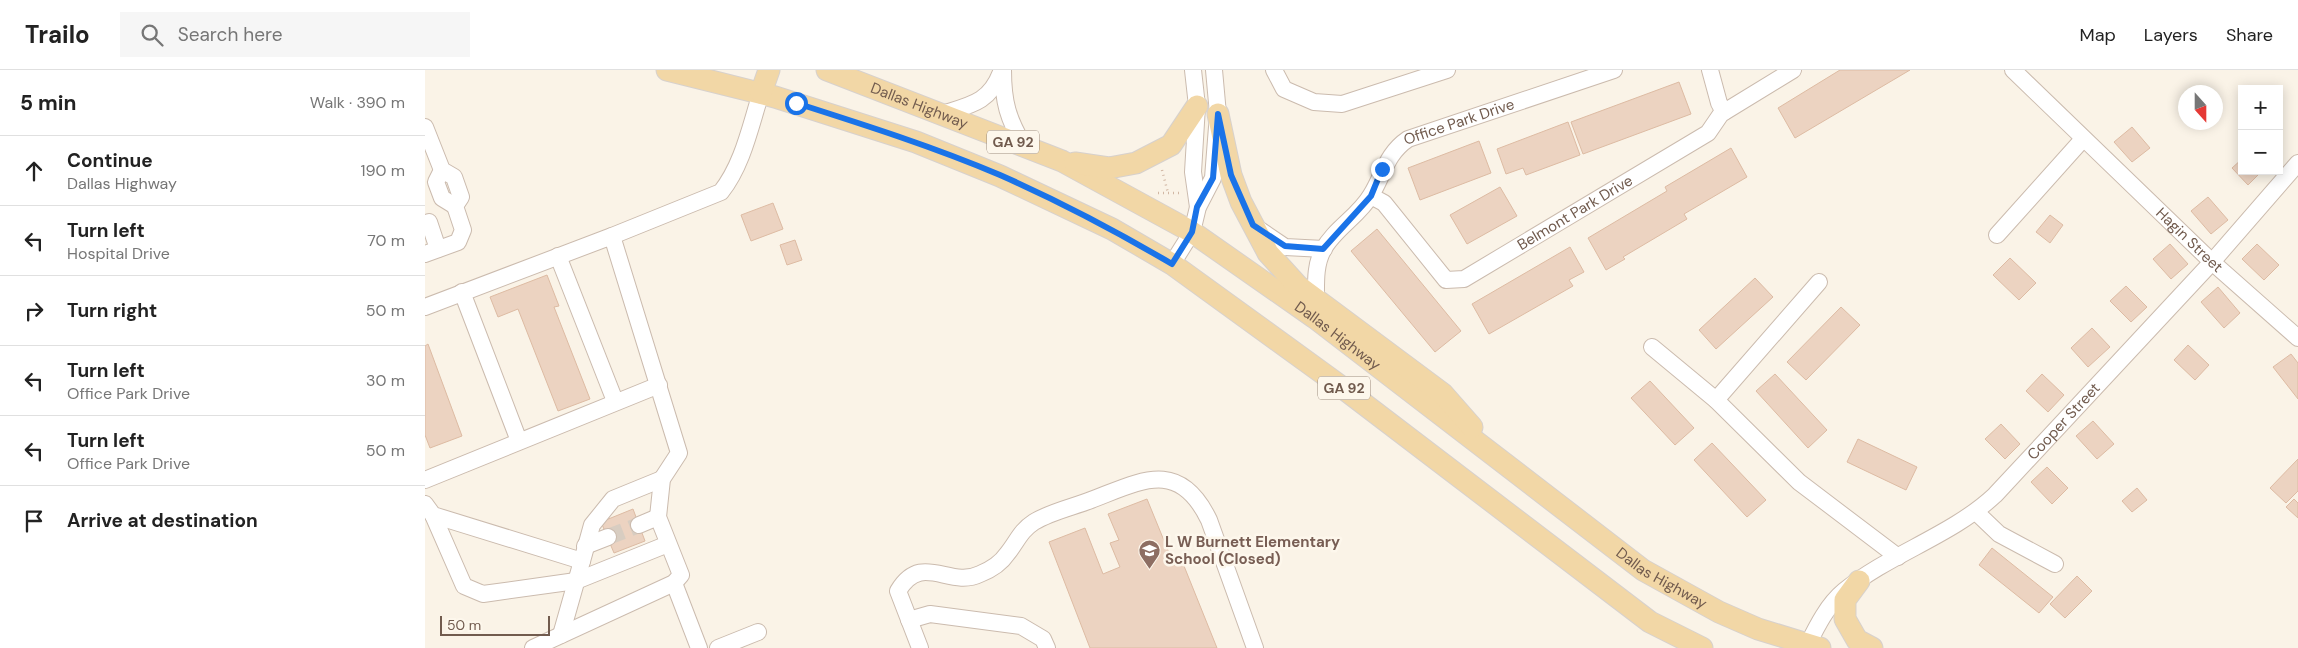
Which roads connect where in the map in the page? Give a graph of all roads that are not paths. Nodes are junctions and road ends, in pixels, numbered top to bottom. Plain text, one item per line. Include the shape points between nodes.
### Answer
1 (667, 70) edge
2 (769, 70) edge
3 (827, 70) edge
4 (1002, 70) edge
5 (1193, 70) edge
6 (1214, 70) edge
7 (1275, 70) edge
8 (1447, 70) edge
9 (1614, 70) edge
10 (1711, 70) edge
11 (1793, 70) edge
12 (2013, 70) edge
13 (761, 93) junction
14 (1197, 106) junction
15 (1724, 112) junction
16 (943, 114) junction
17 (1218, 114) junction
18 (425, 127) edge
19 (2083, 139) junction
20 (1025, 146) junction
21 (1062, 162) junction
22 (2298, 163) edge
23 (1371, 196) junction
24 (1197, 207) junction
25 (429, 222) dead end
26 (1253, 225) junction
27 (1192, 232) junction
28 (1997, 235) dead end
29 (612, 236) junction
30 (1323, 249) junction
31 (432, 251) edge
32 (558, 256) junction
33 (2211, 262) junction
34 (1172, 264) junction
35 (1819, 282) dead end
36 (462, 292) junction
37 (1316, 299) junction
38 (425, 307) edge
39 (2298, 338) edge
40 (1652, 347) dead end
41 (659, 385) junction
42 (1715, 400) junction
43 (615, 401) junction
44 (519, 441) junction
45 (1503, 462) junction
46 (662, 479) junction
47 (425, 480) edge
48 (429, 510) edge
49 (1977, 513) junction
50 (658, 517) junction
51 (639, 524) tunnel mouth
52 (607, 537) tunnel mouth
53 (668, 544) junction
54 (583, 553) junction
55 (1897, 557) junction
56 (2055, 564) dead end
57 (576, 581) junction
58 (1859, 581) junction
59 (674, 583) junction
60 (909, 620) junction
61 (757, 632) dead end
62 (561, 635) junction
63 (1811, 647) edge
64 (533, 648) edge
65 (699, 648) edge
66 (718, 648) edge
67 (920, 648) edge
68 (1047, 648) edge
69 (1255, 648) edge
70 (1702, 648) edge
71 (1872, 648) edge

1 - 13 main road, GA 92
2 - 13 main road
3 - 16 main road, Dallas Highway / GA 92
4 - 16 street via 991,93 979,101
4 - 20 street via 1005,107
5 - 14 street
6 - 17 street
7 - 8 street via 1284,89 1314,102 1342,104
9 - 23 street, Office Park Drive via 1408,138 1382,169
10 - 15 street
11 - 15 street, Belmont Park Drive
12 - 19 street, Hagin Street
13 - 29 street via 732,177 721,192
13 - 34 main road, GA 92 via 916,142 1000,176 1112,229
14 - 21 main road via 1171,145 1136,163 1109,168
14 - 24 street via 1193,172
15 - 23 street, Belmont Park Drive via 1708,133 1464,279 1446,280 1384,203
16 - 20 main road, Dallas Highway / GA 92
17 - 24 street via 1213,178
17 - 26 main road via 1231,175
18 - 31 street via 442,170 454,177 461,198 455,206 463,230 458,242
19 - 28 street
19 - 33 street, Hagin Street
20 - 21 main road, Dallas Highway / GA 92
21 - 27 main road, Dallas Highway / GA 92
22 - 33 street, Cooper Street
23 - 30 street, Office Park Drive
24 - 27 street
25 - 31 street
26 - 30 street via 1285,246
26 - 37 main road via 1268,253 1298,286
27 - 34 street
27 - 45 main road, Dallas Highway / GA 92 via 1315,318
29 - 32 street
29 - 41 street
30 - 37 street, Office Park Drive via 1317,267
32 - 36 street
32 - 43 street
33 - 39 street, Hagin Street
33 - 49 street, Cooper Street
34 - 70 main road, GA 92 via 1343,388 1650,622
35 - 42 street
36 - 38 street
36 - 44 street
37 - 45 main road via 1443,394
40 - 42 street
41 - 43 street
41 - 46 street via 679,453
42 - 55 street via 1799,482
43 - 44 street
44 - 47 street
45 - 63 main road, Dallas Highway / GA 92 via 1643,570 1719,612
46 - 50 street
46 - 54 street via 613,499 592,525
48 - 54 street
48 - 57 street via 463,586 483,594
49 - 55 street, Cooper Street
49 - 56 street via 1999,534
50 - 51 street
50 - 53 street
52 - 54 street
53 - 57 street
53 - 59 street via 681,575
54 - 57 street
55 - 58 street, Cooper Street
57 - 62 street
58 - 63 street, Cooper Street via 1843,592 1829,608
58 - 71 main road via 1845,600 1845,619 1857,640
59 - 62 street
59 - 65 street
60 - 67 street
60 - 68 street via 930,614 1021,626 1043,639
60 - 69 street via 898,591 905,579 920,572 963,578 978,576 993,568 1007,554 1018,535 1034,522 1145,480 1165,480 1185,486 1200,502
61 - 66 street
62 - 64 street

